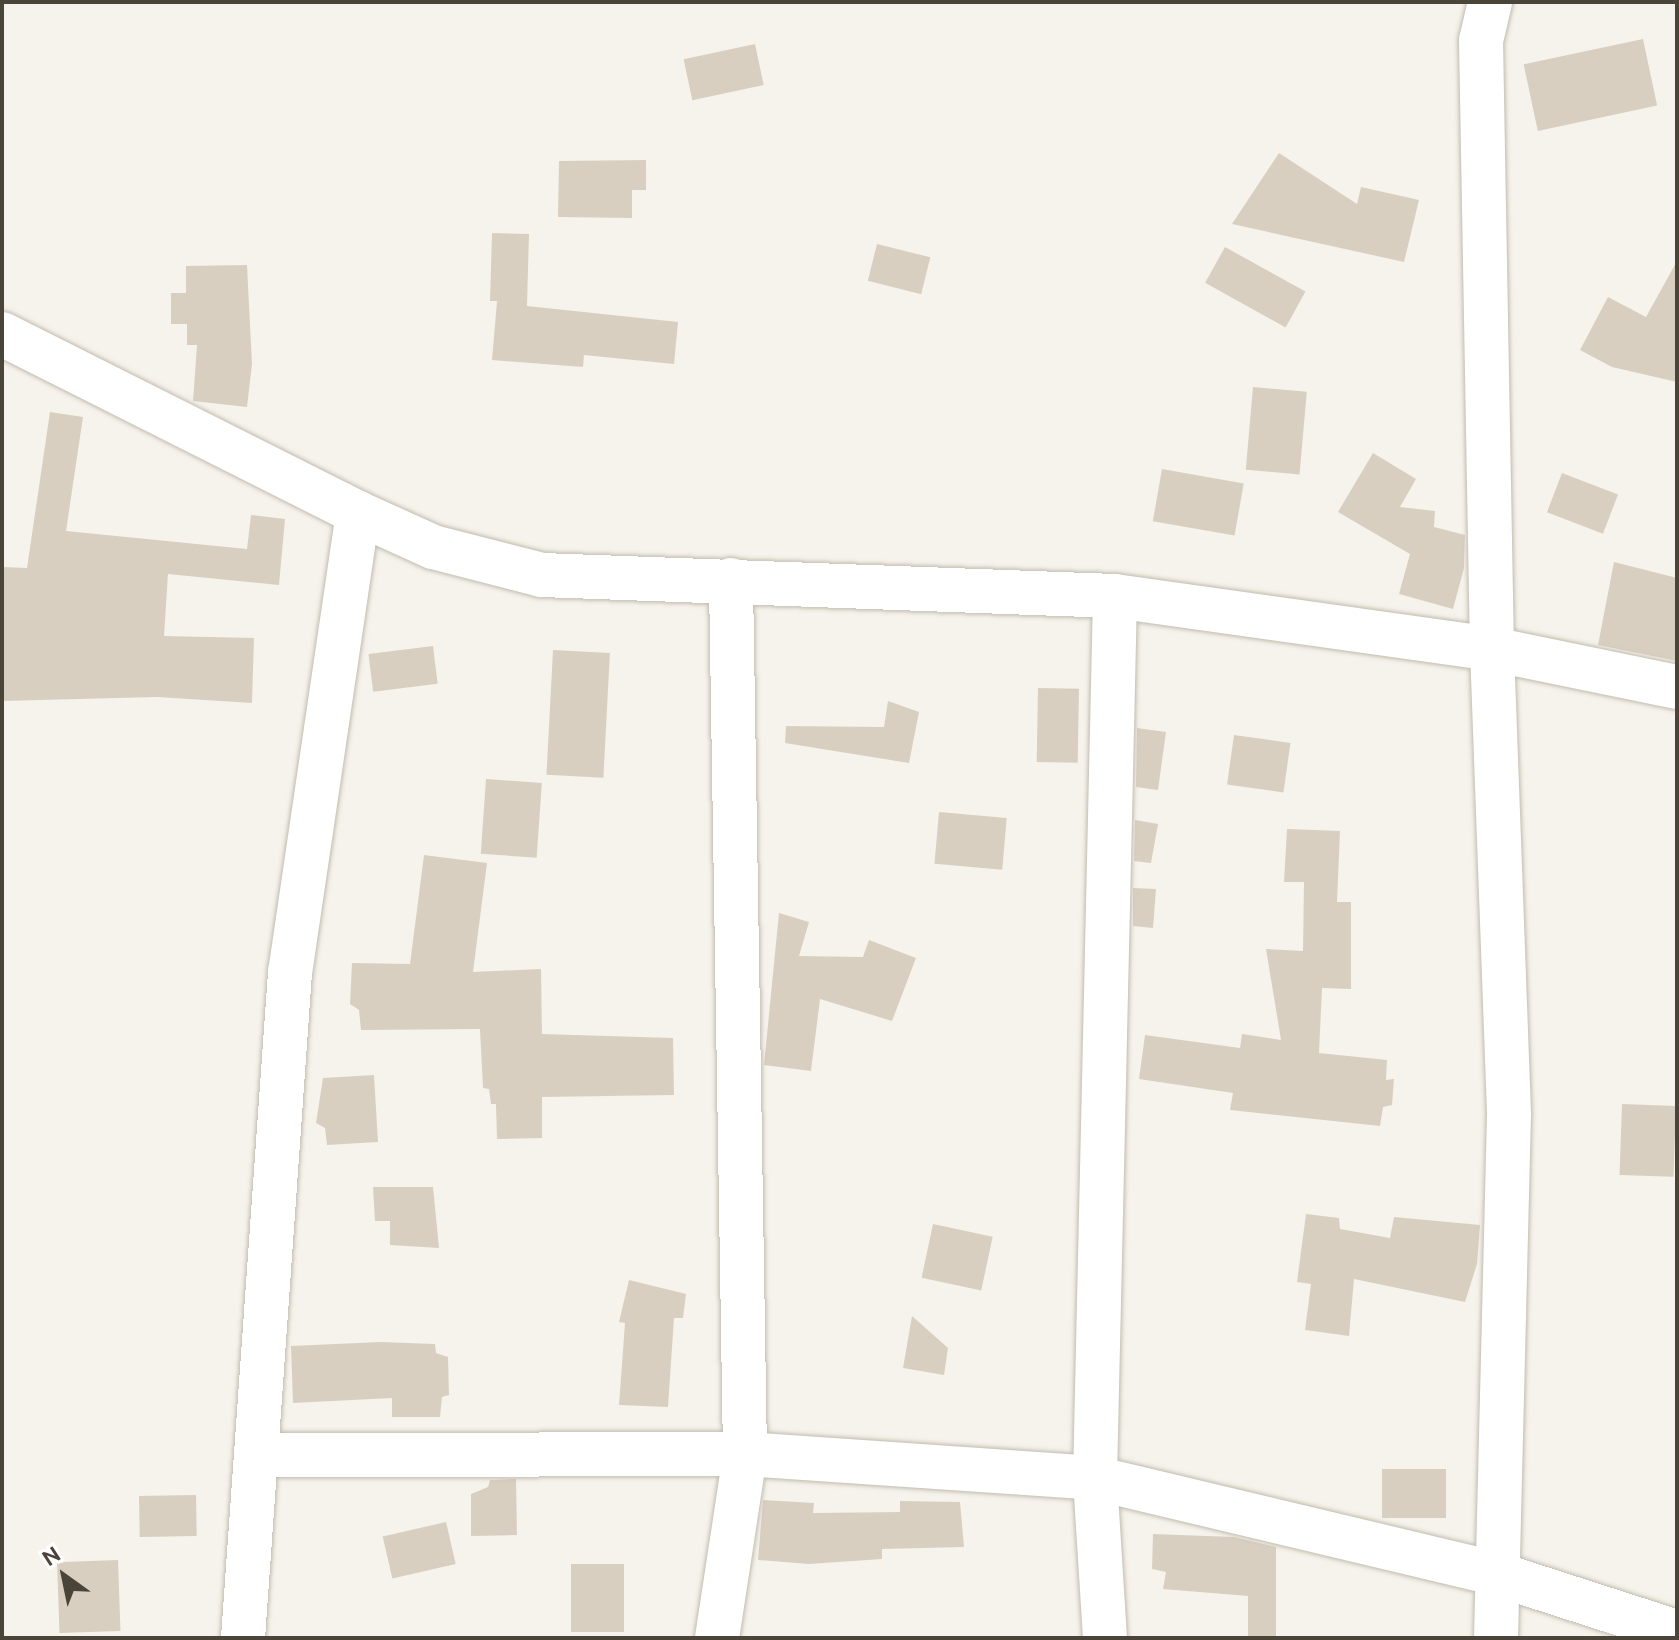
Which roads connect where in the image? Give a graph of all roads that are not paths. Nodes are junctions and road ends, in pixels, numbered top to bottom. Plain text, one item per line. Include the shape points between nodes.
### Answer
1 (1490, 2) edge
2 (2, 334) edge
3 (358, 513) junction
4 (731, 580) junction
5 (1115, 596) junction
6 (1492, 649) junction
7 (1677, 687) edge
8 (745, 1454) junction
9 (256, 1455) junction
10 (1095, 1478) junction
11 (1494, 1573) junction
12 (1677, 1632) edge
13 (243, 1638) edge
14 (717, 1638) edge
15 (1105, 1638) edge
16 (1496, 1638) edge

1 - 6 street via 1481,40
2 - 3 street
3 - 4 street via 433,547 542,575
3 - 9 street via 290,973
4 - 5 street
4 - 8 street
5 - 6 street
5 - 10 street
6 - 7 street
6 - 11 street via 1509,1114
8 - 9 street
8 - 10 street
8 - 14 street
9 - 13 street
10 - 11 street
10 - 15 street
11 - 12 street
11 - 16 street

